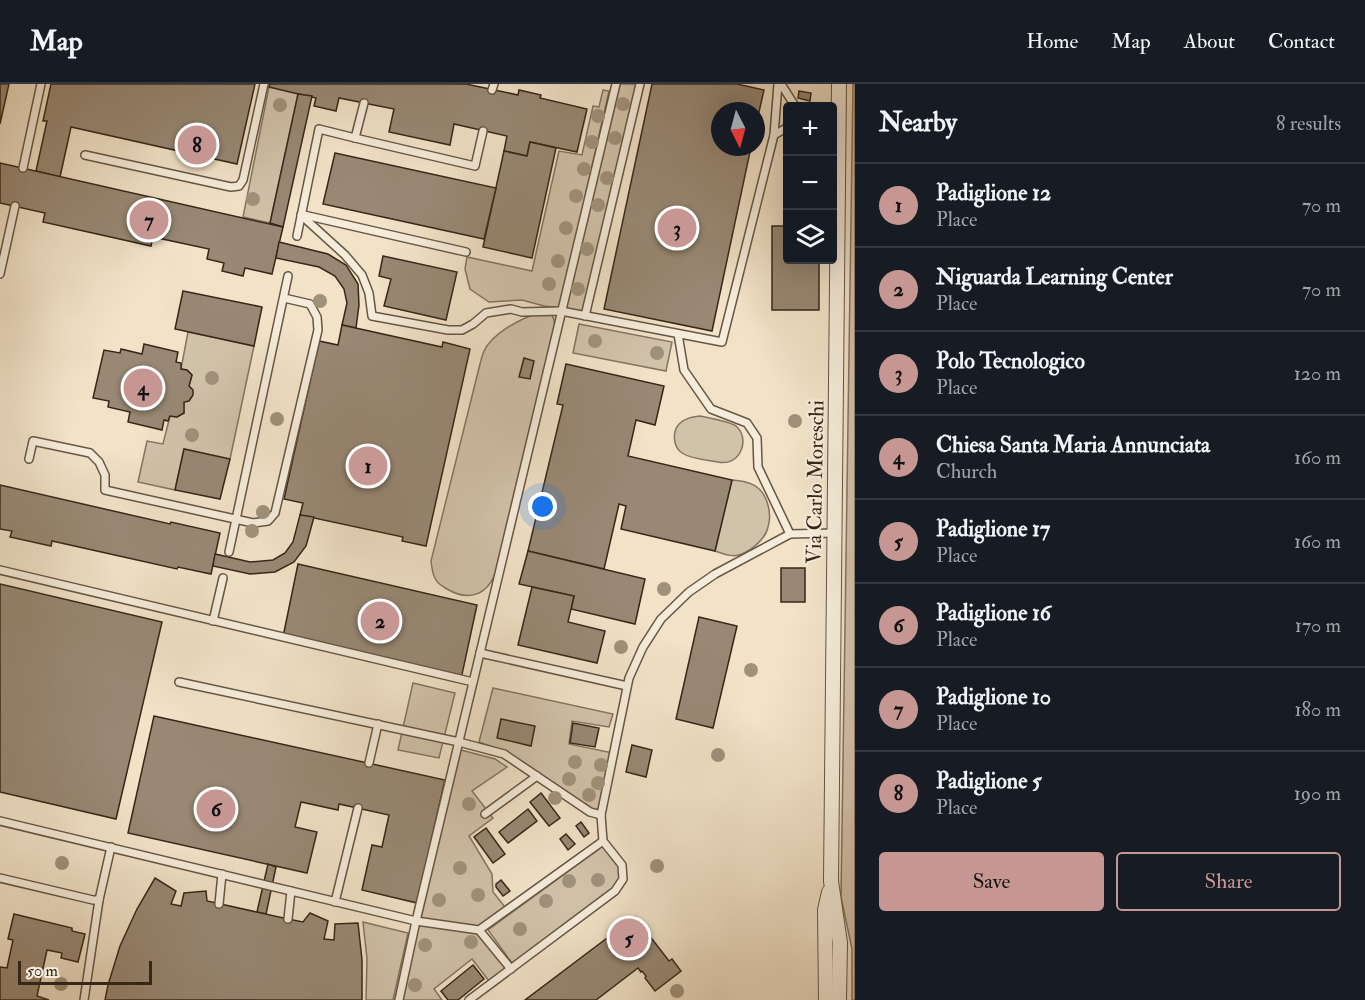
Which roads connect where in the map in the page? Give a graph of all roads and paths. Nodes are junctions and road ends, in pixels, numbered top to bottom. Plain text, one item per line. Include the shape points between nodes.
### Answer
1 (41, 84) edge
2 (264, 84) edge
3 (613, 84) edge
4 (640, 84) edge
5 (780, 84) edge
6 (839, 84) edge
7 (792, 102) edge
8 (364, 103) dead end
9 (837, 105) edge
10 (783, 130) edge
11 (483, 131) dead end
12 (774, 135) junction
13 (355, 138) junction
14 (85, 155) dead end
15 (836, 156) edge
16 (23, 168) dead end
17 (15, 206) dead end
18 (301, 215) junction
19 (297, 236) dead end
20 (466, 252) dead end
21 (0, 274) edge
22 (288, 276) dead end
23 (284, 298) junction
24 (561, 311) junction
25 (585, 316) junction
26 (678, 334) junction
27 (29, 459) dead end
28 (236, 519) junction
29 (835, 533) junction
30 (790, 534) junction
31 (229, 552) dead end
32 (0, 570) edge
33 (223, 578) dead end
34 (213, 621) junction
35 (480, 652) junction
36 (178, 682) dead end
37 (473, 682) junction
38 (627, 686) junction
39 (378, 724) junction
40 (459, 741) junction
41 (369, 763) dead end
42 (537, 776) junction
43 (358, 808) dead end
44 (485, 814) dead end
45 (601, 815) junction
46 (0, 821) edge
47 (603, 841) junction
48 (111, 847) junction
49 (222, 874) junction
50 (0, 878) edge
51 (831, 881) junction
52 (291, 891) junction
53 (99, 900) junction
54 (335, 902) junction
55 (219, 904) dead end
56 (288, 919) dead end
57 (416, 921) junction
58 (479, 930) junction
59 (511, 969) junction
60 (84, 1000) edge
61 (399, 1000) edge
62 (469, 1000) edge
63 (826, 1000) edge
64 (839, 1000) edge

1 - 16 lane
2 - 14 lane via 239,186
3 - 24 lane
4 - 25 lane
5 - 7 lane
5 - 12 lane
6 - 9 street, Via Carlo Moreschi
8 - 13 lane
10 - 12 lane
11 - 13 lane via 475,165
12 - 26 lane via 722,342
13 - 18 lane via 319,129
15 - 29 street, Via Carlo Moreschi
17 - 21 lane
18 - 19 lane
18 - 20 lane
18 - 24 lane via 362,275 372,316 462,330 486,313 511,309
22 - 23 lane
23 - 28 lane
23 - 28 lane via 310,304 318,330 275,513 268,521
24 - 25 lane
24 - 35 lane
25 - 26 lane
26 - 30 lane via 684,370 711,409 747,423 757,438 758,467
27 - 28 lane via 33,441 90,453 105,475 105,490
28 - 31 lane
29 - 30 lane
29 - 51 street, Via Carlo Moreschi
30 - 38 lane via 689,592 662,619 643,647
32 - 34 lane
33 - 34 lane
34 - 37 lane
35 - 37 lane
35 - 38 lane
36 - 39 lane
37 - 40 lane
38 - 45 lane
39 - 40 lane
39 - 41 lane
40 - 42 lane via 504,754
40 - 57 lane
42 - 44 lane
42 - 45 lane via 590,812
43 - 54 lane
45 - 47 lane
46 - 48 lane
47 - 58 lane
47 - 59 lane via 622,865 622,879 615,891
48 - 49 lane
48 - 53 lane
49 - 52 lane
49 - 55 lane
50 - 53 lane
51 - 63 street, Via Carlo Moreschi via 825,910
51 - 64 street, Via Carlo Moreschi via 840,943
52 - 54 lane
52 - 56 lane
53 - 60 lane
54 - 57 lane
57 - 58 lane
57 - 61 lane
58 - 59 lane
59 - 62 lane

